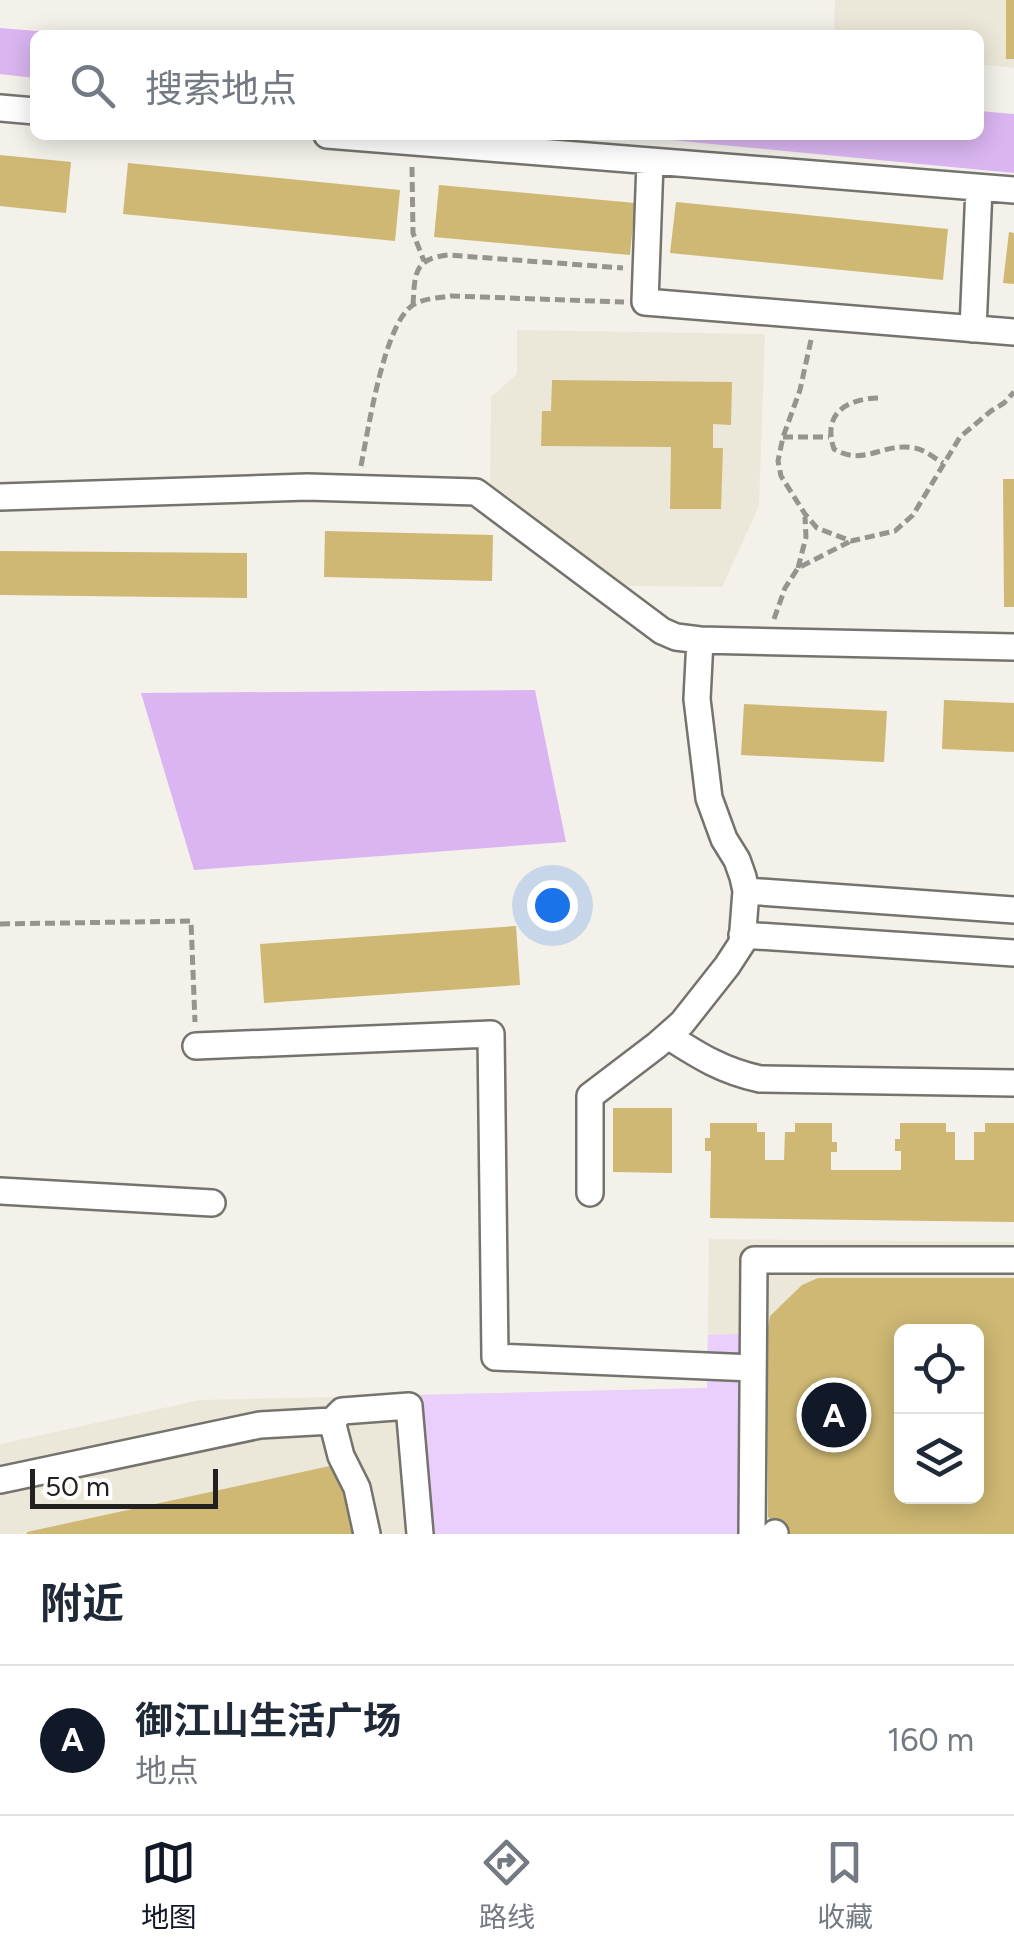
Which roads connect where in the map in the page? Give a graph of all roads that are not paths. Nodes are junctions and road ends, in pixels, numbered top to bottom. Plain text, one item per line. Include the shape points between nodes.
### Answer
1 (0, 108) edge
2 (30, 111) edge
3 (389, 140) edge
4 (650, 162) junction
5 (980, 188) junction
6 (1014, 190) edge
7 (974, 329) junction
8 (1014, 332) edge
9 (0, 497) edge
10 (700, 640) junction
11 (1014, 647) edge
12 (746, 890) junction
13 (1014, 910) edge
14 (742, 935) junction
15 (1014, 953) edge
16 (668, 1036) junction
17 (196, 1046) road end
18 (1014, 1083) edge
19 (0, 1191) edge
20 (590, 1193) dead end
21 (212, 1203) dead end
22 (1014, 1260) edge
23 (753, 1368) junction
24 (332, 1420) junction
25 (0, 1480) edge
26 (367, 1534) edge
27 (420, 1534) edge
28 (752, 1534) edge

1 - 2 lane
3 - 4 lane
4 - 5 lane
4 - 7 lane via 646,302
5 - 6 lane
5 - 7 lane
7 - 8 lane
9 - 10 lane via 308,487 476,492 662,631
10 - 11 lane
10 - 12 lane via 697,699 709,798
12 - 13 lane
12 - 14 lane
14 - 15 lane
14 - 16 lane via 727,966
16 - 18 lane via 707,1061 760,1079
16 - 20 lane via 590,1096
17 - 23 lane via 491,1034 495,1357
19 - 21 lane
22 - 23 lane via 754,1260
23 - 28 lane
24 - 25 lane via 260,1425
24 - 26 lane
24 - 27 lane via 342,1410 410,1406

